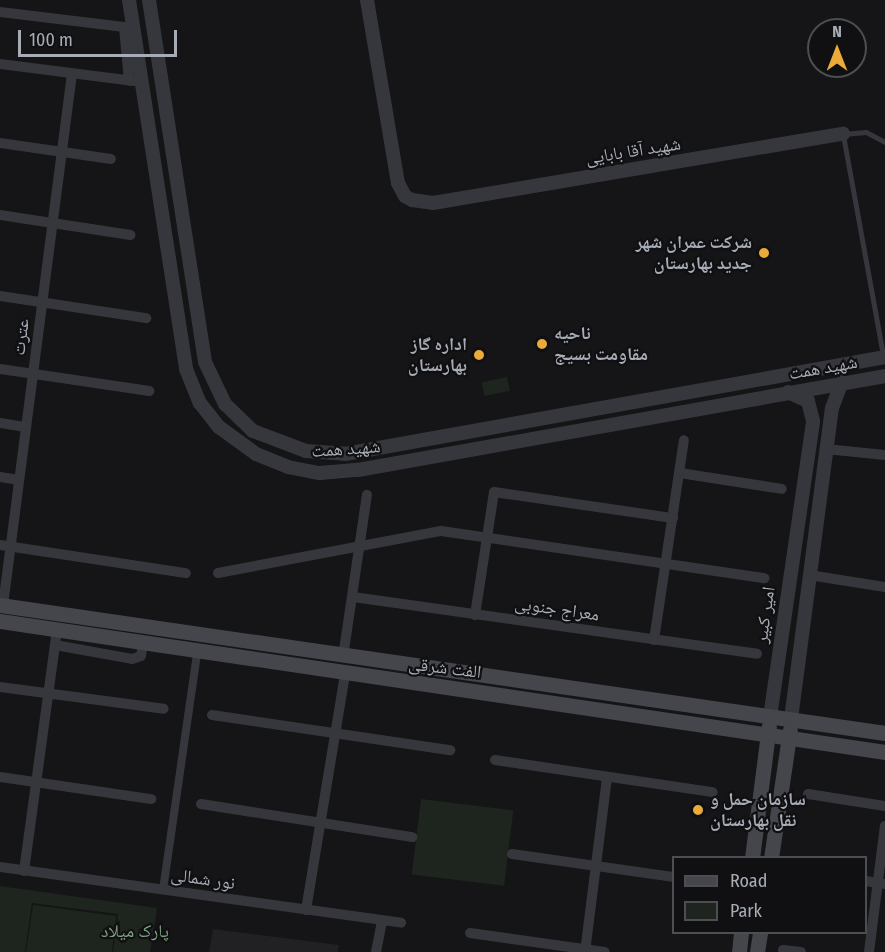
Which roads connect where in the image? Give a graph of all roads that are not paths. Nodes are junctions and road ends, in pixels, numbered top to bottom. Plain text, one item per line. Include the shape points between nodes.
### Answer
1 (129, 0) edge
2 (149, 0) edge
3 (367, 0) edge
4 (0, 12) edge
5 (0, 64) edge
6 (72, 74) junction
7 (129, 81) junction
8 (144, 82) junction
9 (843, 134) junction
10 (885, 142) edge
11 (0, 143) edge
12 (62, 152) junction
13 (111, 159) dead end
14 (0, 215) edge
15 (52, 222) junction
16 (130, 235) dead end
17 (187, 243) junction
18 (168, 247) junction
19 (0, 296) edge
20 (42, 302) junction
21 (146, 318) dead end
22 (884, 357) edge
23 (0, 369) edge
24 (33, 374) junction
25 (882, 378) edge
26 (842, 382) junction
27 (149, 391) dead end
28 (788, 392) junction
29 (0, 423) edge
30 (26, 427) junction
31 (684, 440) dead end
32 (826, 449) junction
33 (885, 455) edge
34 (680, 473) junction
35 (0, 477) edge
36 (19, 480) junction
37 (782, 489) dead end
38 (367, 495) dead end
39 (673, 518) junction
40 (487, 535) junction
41 (5, 546) edge
42 (360, 549) junction
43 (666, 562) junction
44 (186, 573) dead end
45 (218, 573) dead end
46 (809, 575) junction
47 (765, 578) dead end
48 (885, 587) edge
49 (353, 597) junction
50 (1, 605) edge
51 (475, 615) junction
52 (0, 621) edge
53 (57, 629) junction
54 (654, 640) junction
55 (143, 644) junction
56 (55, 645) junction
57 (196, 652) junction
58 (757, 654) dead end
59 (343, 657) junction
60 (345, 675) junction
61 (0, 687) edge
62 (48, 693) junction
63 (164, 709) dead end
64 (212, 715) dead end
65 (770, 717) junction
66 (791, 719) junction
67 (885, 733) edge
68 (335, 734) junction
69 (768, 735) junction
70 (789, 738) junction
71 (450, 750) dead end
72 (885, 752) edge
73 (495, 760) dead end
74 (0, 777) edge
75 (607, 777) junction
76 (36, 782) junction
77 (713, 792) dead end
78 (808, 794) dead end
79 (151, 799) dead end
80 (201, 804) dead end
81 (885, 807) edge
82 (321, 823) junction
83 (885, 826) edge
84 (412, 837) dead end
85 (512, 854) dead end
86 (752, 856) edge
87 (771, 856) edge
88 (596, 866) junction
89 (0, 867) edge
90 (24, 871) junction
91 (672, 877) edge
92 (881, 884) edge
93 (163, 890) junction
94 (306, 910) junction
95 (382, 921) junction
96 (401, 923) dead end
97 (470, 933) dead end
98 (741, 934) edge
99 (760, 934) edge
100 (585, 950) edge
101 (783, 950) dead end
102 (376, 952) edge
103 (605, 952) edge
104 (739, 952) edge
105 (757, 952) edge
106 (801, 952) edge
107 (869, 952) edge

1 - 8 street, شهید همت
2 - 17 street, شهید همت
3 - 9 street, شهید آقا بابایی via 398,183 412,200 433,203
4 - 7 street via 124,27
5 - 6 street
6 - 7 street
6 - 12 street, عترت
7 - 8 street
8 - 18 street, شهید همت
9 - 10 lane via 866,132
9 - 22 lane
11 - 12 street
12 - 13 street
12 - 15 street, عترت
14 - 15 street
15 - 16 street
15 - 20 street, عترت
17 - 18 street
17 - 22 street, شهید همت via 205,362 215,388 253,432 306,451 345,454
18 - 28 street, شهید همت via 186,369 200,403 238,444 288,467 320,473 358,470
19 - 20 street
20 - 21 street
20 - 24 street, عترت
23 - 24 street
24 - 27 street
24 - 30 street, عترت
25 - 26 street, شهید همت
26 - 28 street, شهید همت
26 - 32 street via 833,401
28 - 65 street, امیر کبیر via 808,401 813,421
29 - 30 street
30 - 36 street, عترت
31 - 34 street
32 - 33 street
32 - 46 street
34 - 37 street
34 - 39 street
35 - 36 street
36 - 41 street, عترت
38 - 42 street
39 - 40 street via 494,492
39 - 43 street
40 - 42 street via 441,531
40 - 43 street
40 - 51 street
41 - 44 street
41 - 50 street, عترت
42 - 45 street
42 - 49 street
43 - 47 street
43 - 54 street
46 - 48 street
46 - 66 street
49 - 51 street, معراج جنوبی
49 - 59 street
50 - 59 main road, الفت شرقی
51 - 54 street, معراج جنوبی
52 - 53 main road, الفت شرقی
53 - 55 main road, الفت شرقی
53 - 56 street
54 - 58 street, معراج جنوبی
55 - 56 street via 141,656 132,659
55 - 57 main road, الفت شرقی
56 - 62 street
57 - 60 main road, الفت شرقی
57 - 93 street
59 - 65 main road, الفت شرقی
60 - 68 street
60 - 69 main road, الفت شرقی
61 - 62 street
62 - 63 street
62 - 76 street
64 - 68 street
65 - 66 main road, الفت شرقی
65 - 69 main road, امیر کبیر
66 - 67 main road, الفت شرقی
66 - 70 main road
68 - 71 street
68 - 82 street
69 - 70 main road, الفت شرقی
69 - 86 main road, امیر کبیر
70 - 72 main road, الفت شرقی
70 - 87 main road
73 - 75 street
74 - 76 street
75 - 77 street
75 - 88 street
76 - 79 street
76 - 90 street
78 - 81 street
80 - 82 street
82 - 84 street
82 - 94 street
83 - 92 street
85 - 88 street
88 - 91 street
88 - 100 street
89 - 90 street, نور شمالی
90 - 93 street, نور شمالی
92 - 107 street
93 - 94 street, نور شمالی
94 - 95 street, نور شمالی
95 - 96 street, نور شمالی
95 - 102 street
97 - 100 street
98 - 104 main road
99 - 105 main road
100 - 103 street
101 - 106 street

